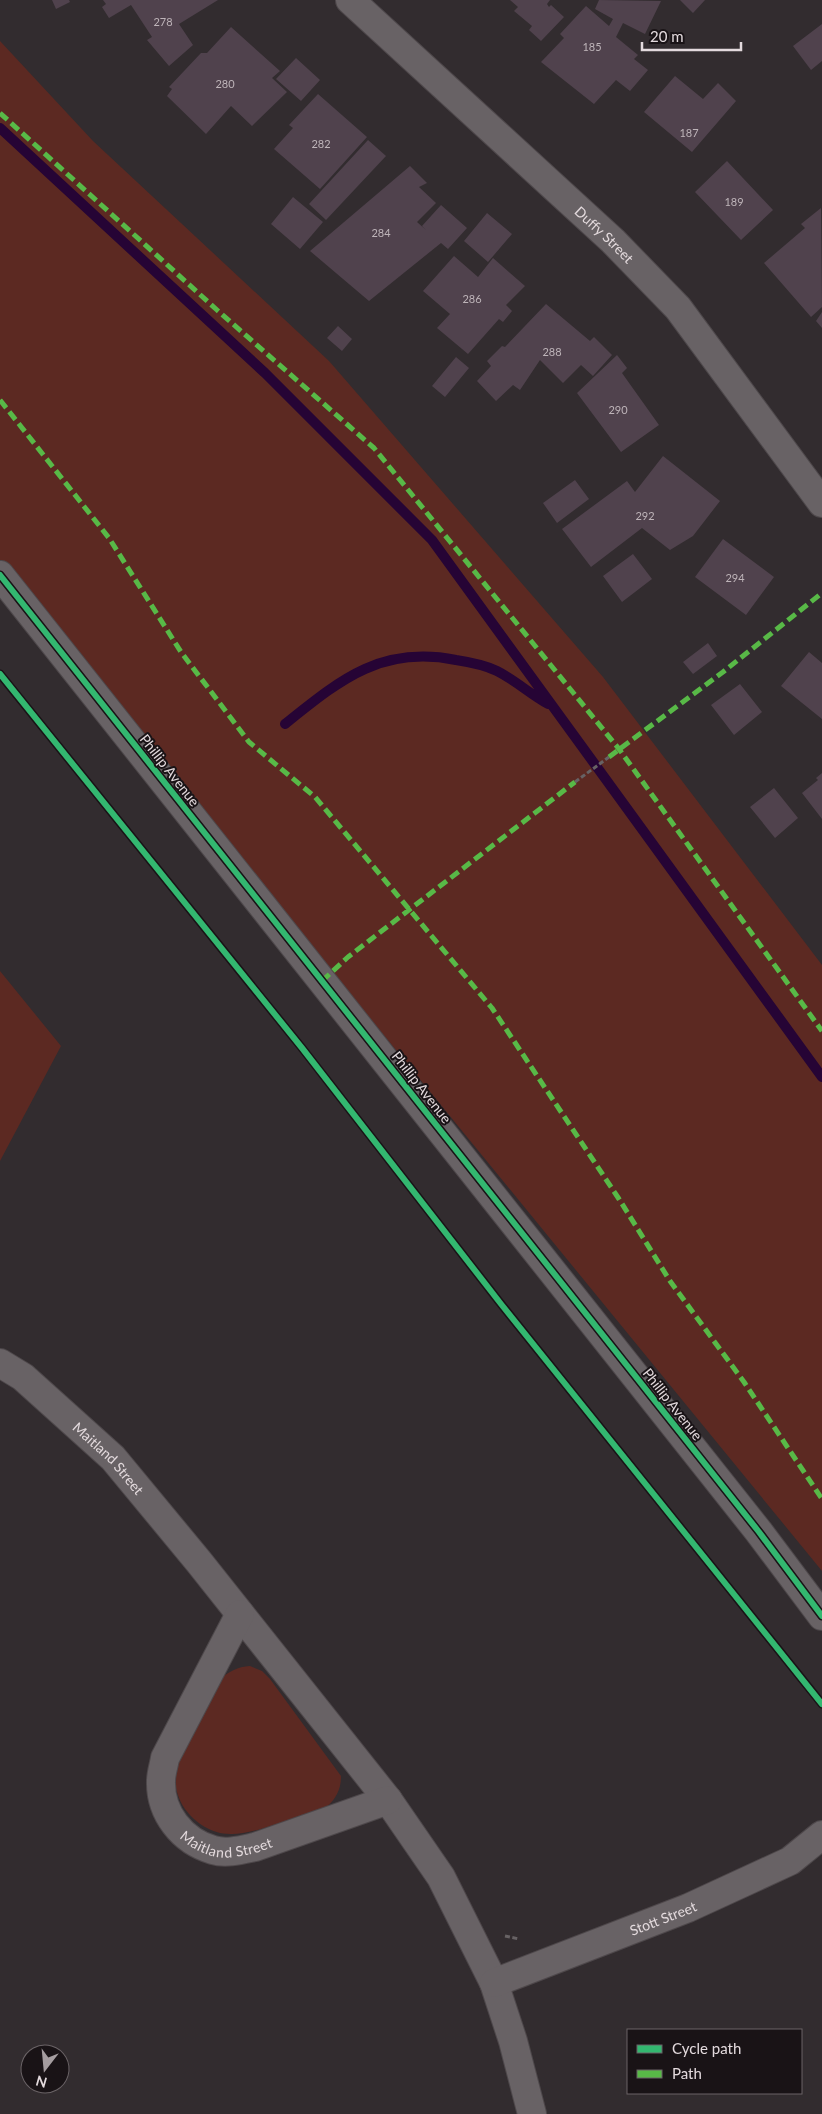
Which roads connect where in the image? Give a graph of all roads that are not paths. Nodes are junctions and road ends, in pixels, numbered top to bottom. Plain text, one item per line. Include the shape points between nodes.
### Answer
1 (350, 0) edge
2 (822, 503) edge
3 (0, 575) edge
4 (0, 1363) edge
5 (240, 1614) junction
6 (822, 1616) edge
7 (388, 1800) junction
8 (822, 1835) edge
9 (494, 1983) junction
10 (532, 2114) edge

1 - 2 street, Duffy Street via 613,241 678,308
3 - 6 street, Phillip Avenue via 759,1532
4 - 5 street, Maitland Street via 23,1377 113,1458
5 - 7 street, Maitland Street
5 - 7 street, Maitland Street via 165,1758 160,1779 162,1796 178,1829 194,1842 214,1850 234,1852
7 - 9 street, Maitland Street via 440,1877
8 - 9 street, Stott Street via 790,1861 688,1908
9 - 10 street, Maitland Street

